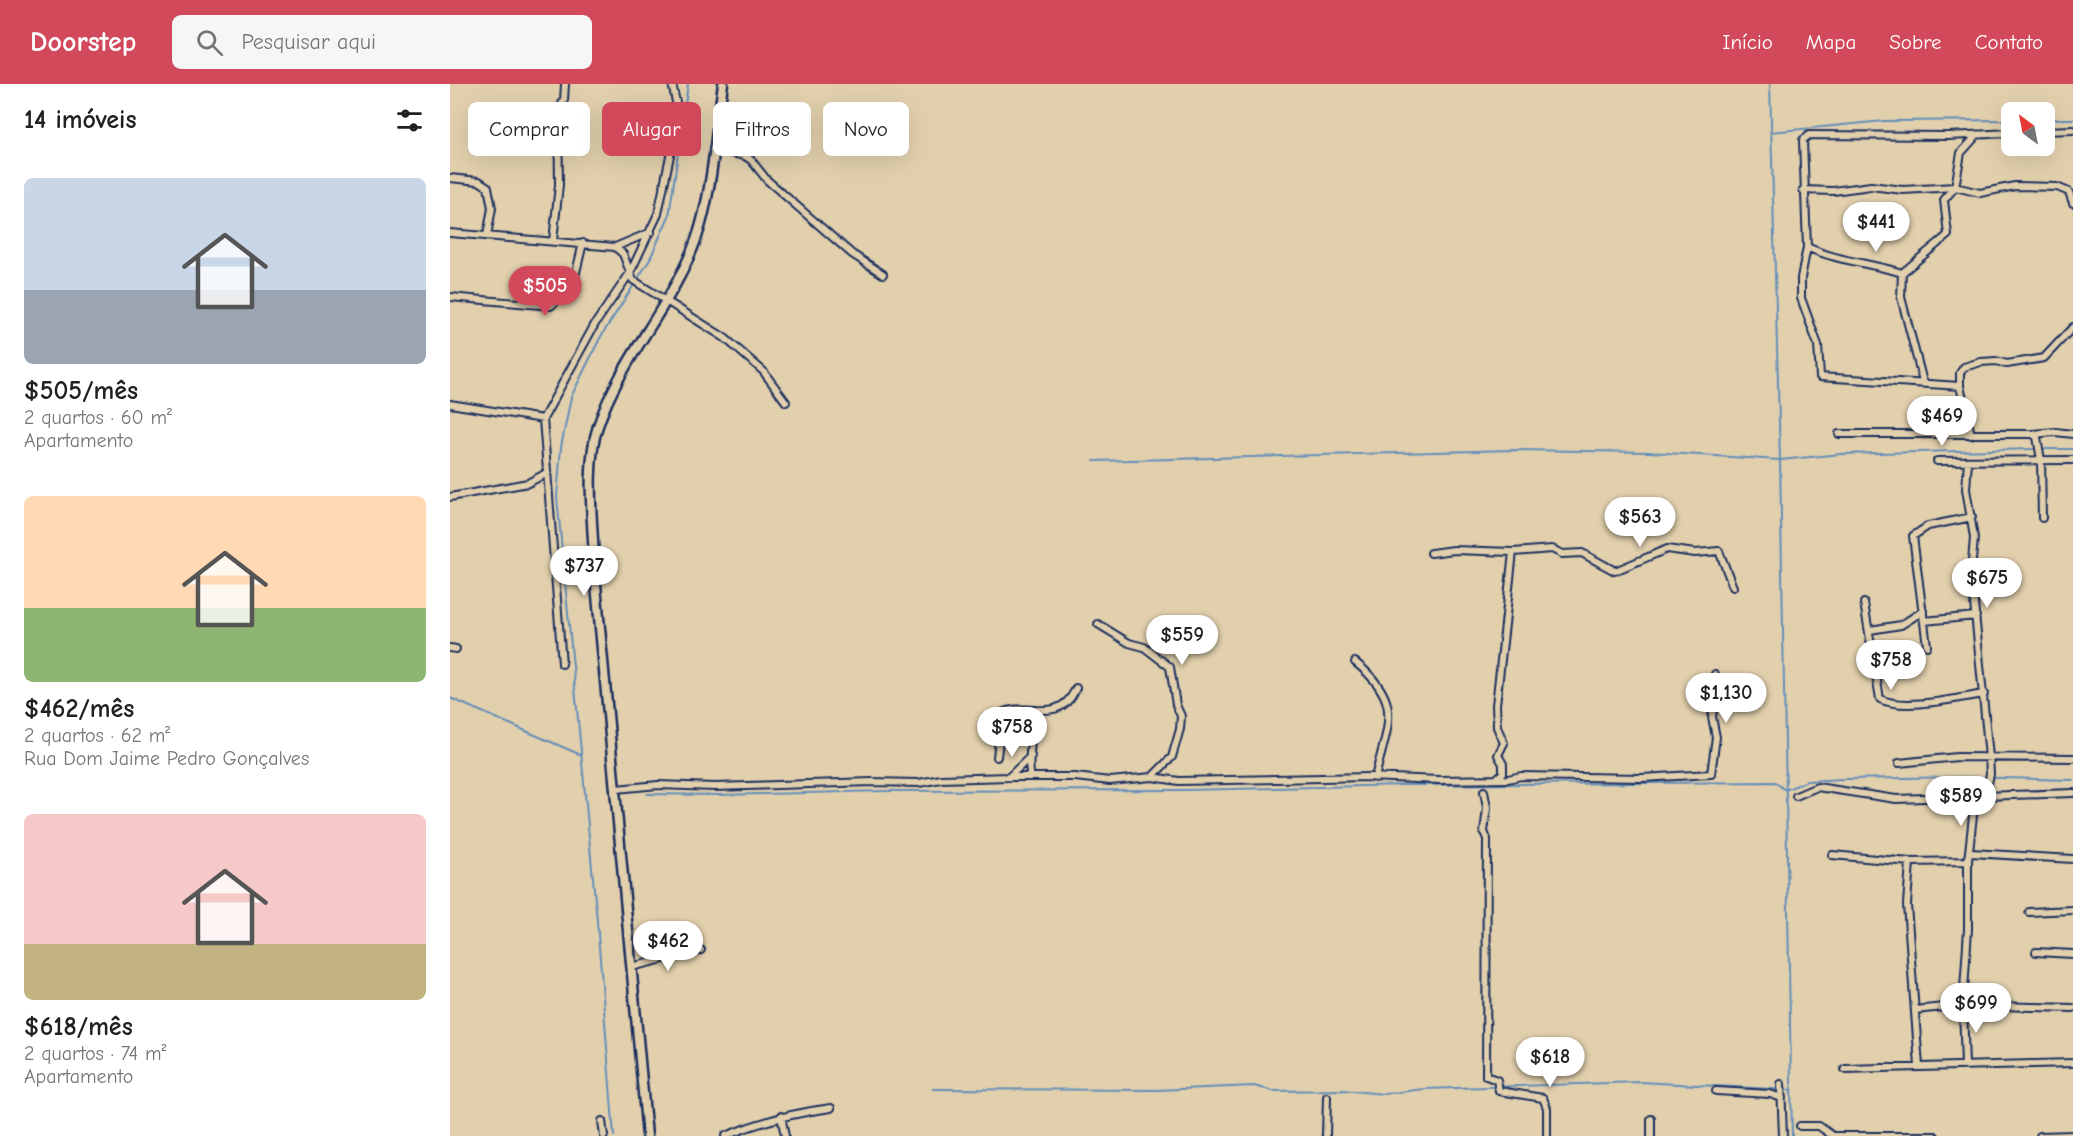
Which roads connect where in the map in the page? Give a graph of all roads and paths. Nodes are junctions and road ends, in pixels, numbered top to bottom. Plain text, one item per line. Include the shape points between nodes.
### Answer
1 (565, 84) edge
2 (672, 84) edge
3 (723, 84) edge
4 (720, 102) edge
5 (2073, 130) edge
6 (2055, 131) edge
7 (2001, 134) edge
8 (1977, 135) junction
9 (713, 149) edge
10 (745, 156) edge
11 (450, 178) edge
12 (1955, 187) junction
13 (1803, 190) junction
14 (2071, 190) edge
15 (2073, 202) edge
16 (651, 232) junction
17 (450, 233) edge
18 (487, 236) junction
19 (553, 241) junction
20 (583, 243) junction
21 (615, 247) junction
22 (1806, 247) junction
23 (1902, 273) junction
24 (883, 274) dead end
25 (631, 277) junction
26 (450, 297) edge
27 (666, 300) junction
28 (2073, 327) edge
29 (1923, 382) junction
30 (1960, 386) junction
31 (786, 402) dead end
32 (450, 404) edge
33 (543, 419) junction
34 (2033, 434) junction
35 (2073, 434) edge
36 (1839, 435) dead end
37 (1971, 435) junction
38 (2041, 460) junction
39 (2073, 460) edge
40 (1937, 461) dead end
41 (1968, 461) junction
42 (545, 474) junction
43 (450, 497) edge
44 (1972, 518) junction
45 (2042, 518) dead end
46 (1513, 552) junction
47 (1431, 553) dead end
48 (1733, 587) dead end
49 (1864, 603) dead end
50 (1923, 611) junction
51 (1976, 616) junction
52 (1924, 621) junction
53 (1098, 624) dead end
54 (1870, 630) junction
55 (1928, 646) dead end
56 (1355, 662) dead end
57 (562, 664) dead end
58 (1714, 674) dead end
59 (1076, 688) dead end
60 (1984, 694) junction
61 (1033, 712) junction
62 (1031, 756) junction
63 (997, 757) dead end
64 (1989, 757) junction
65 (2073, 758) edge
66 (1899, 763) dead end
67 (1009, 777) junction
68 (1031, 777) junction
69 (1152, 777) junction
70 (1375, 778) junction
71 (1497, 778) junction
72 (616, 789) junction
73 (1484, 791) dead end
74 (2073, 793) edge
75 (1796, 796) dead end
76 (1974, 797) junction
77 (1984, 797) junction
78 (1971, 853) junction
79 (1832, 855) dead end
80 (2073, 859) edge
81 (1968, 861) junction
82 (1910, 862) junction
83 (2073, 910) edge
84 (2029, 912) dead end
85 (701, 950) dead end
86 (2036, 952) dead end
87 (2073, 954) edge
88 (631, 967) junction
89 (1963, 1005) junction
90 (2073, 1008) edge
91 (1915, 1010) junction
92 (2073, 1063) edge
93 (1965, 1065) junction
94 (1919, 1066) junction
95 (1845, 1069) dead end
96 (1781, 1084) dead end
97 (1716, 1091) dead end
98 (1782, 1096) junction
99 (1327, 1097) dead end
100 (831, 1108) dead end
101 (781, 1116) junction
102 (1651, 1119) dead end
103 (602, 1121) dead end
104 (1800, 1126) dead end
105 (2073, 1135) edge
106 (604, 1136) edge
107 (647, 1136) edge
108 (725, 1136) edge
109 (785, 1136) edge
110 (1326, 1136) edge
111 (1547, 1136) edge
112 (1651, 1136) edge
113 (1783, 1136) edge
114 (1919, 1136) edge
115 (1935, 1136) edge
116 (2040, 1136) edge

1 - 19 street via 558,115 559,185
2 - 16 street via 676,102 672,141
3 - 4 main road
5 - 6 street
7 - 8 street
8 - 12 street via 1960,153
8 - 13 street via 1805,137
9 - 27 main road via 698,236
10 - 24 street via 852,254
11 - 18 street via 479,181 488,187 492,208
12 - 13 street
12 - 14 street via 1980,193 2015,186
12 - 23 street via 1944,201 1948,235
13 - 22 street
14 - 15 street
16 - 21 street
16 - 25 street
17 - 18 street
18 - 19 street
19 - 20 street
20 - 21 street
20 - 26 street via 573,285 551,306
21 - 25 street
22 - 23 street via 1830,257
22 - 29 street via 1802,298 1818,345 1820,377
23 - 29 street via 1900,297
25 - 27 street
25 - 33 street via 595,324
27 - 31 street via 745,354 776,385
27 - 72 main road via 613,392 595,441 594,563
28 - 30 street via 2044,358 2007,364 1981,362 1964,367
29 - 30 street
30 - 37 street
32 - 33 street
33 - 42 street
34 - 35 street
34 - 37 street
34 - 38 street
36 - 37 street
38 - 39 street
38 - 41 street
38 - 45 street
40 - 41 street
41 - 44 street via 1966,489
42 - 43 street via 528,483
42 - 57 street
44 - 50 street via 1928,526 1913,536
44 - 51 street via 1971,573
46 - 47 street
46 - 48 street via 1552,549 1562,554 1582,554 1615,572 1667,549 1719,551
46 - 71 street via 1496,705 1497,727 1503,743 1498,755 1503,773
49 - 54 street
50 - 52 street
50 - 54 street via 1901,625
51 - 52 street
51 - 60 street
52 - 55 street
53 - 69 street via 1144,648 1170,668 1181,716 1180,729 1172,757
54 - 60 street via 1880,699 1888,703 1926,702
56 - 70 street via 1378,683 1386,697 1390,727
58 - 71 street via 1712,717 1716,733 1711,774 1659,778
59 - 61 street via 1063,704
60 - 64 street
61 - 62 street
61 - 63 street via 1002,713
62 - 67 street
62 - 68 street
64 - 65 street
64 - 66 street
64 - 77 street via 1990,777
67 - 68 street
67 - 72 street via 919,783 658,785
68 - 69 street via 1110,781
69 - 70 street via 1179,782
70 - 71 street
72 - 88 main road
73 - 111 street via 1486,1076 1497,1080 1498,1091 1543,1098
74 - 77 street
75 - 76 street via 1824,787 1882,798
76 - 77 street
76 - 78 street
78 - 80 street
78 - 81 street
79 - 82 street
81 - 82 street
81 - 89 street
82 - 91 street via 1907,905
83 - 84 street
85 - 88 street
86 - 87 street
88 - 107 main road
89 - 90 street
89 - 91 street
89 - 93 street
91 - 94 street
92 - 93 street
93 - 94 street
94 - 95 street
96 - 98 street
97 - 98 street
98 - 113 street
99 - 110 street
100 - 101 street
101 - 108 street
101 - 109 street
102 - 112 street
103 - 106 street
104 - 114 street via 1819,1126 1833,1136
105 - 116 street
114 - 115 street

